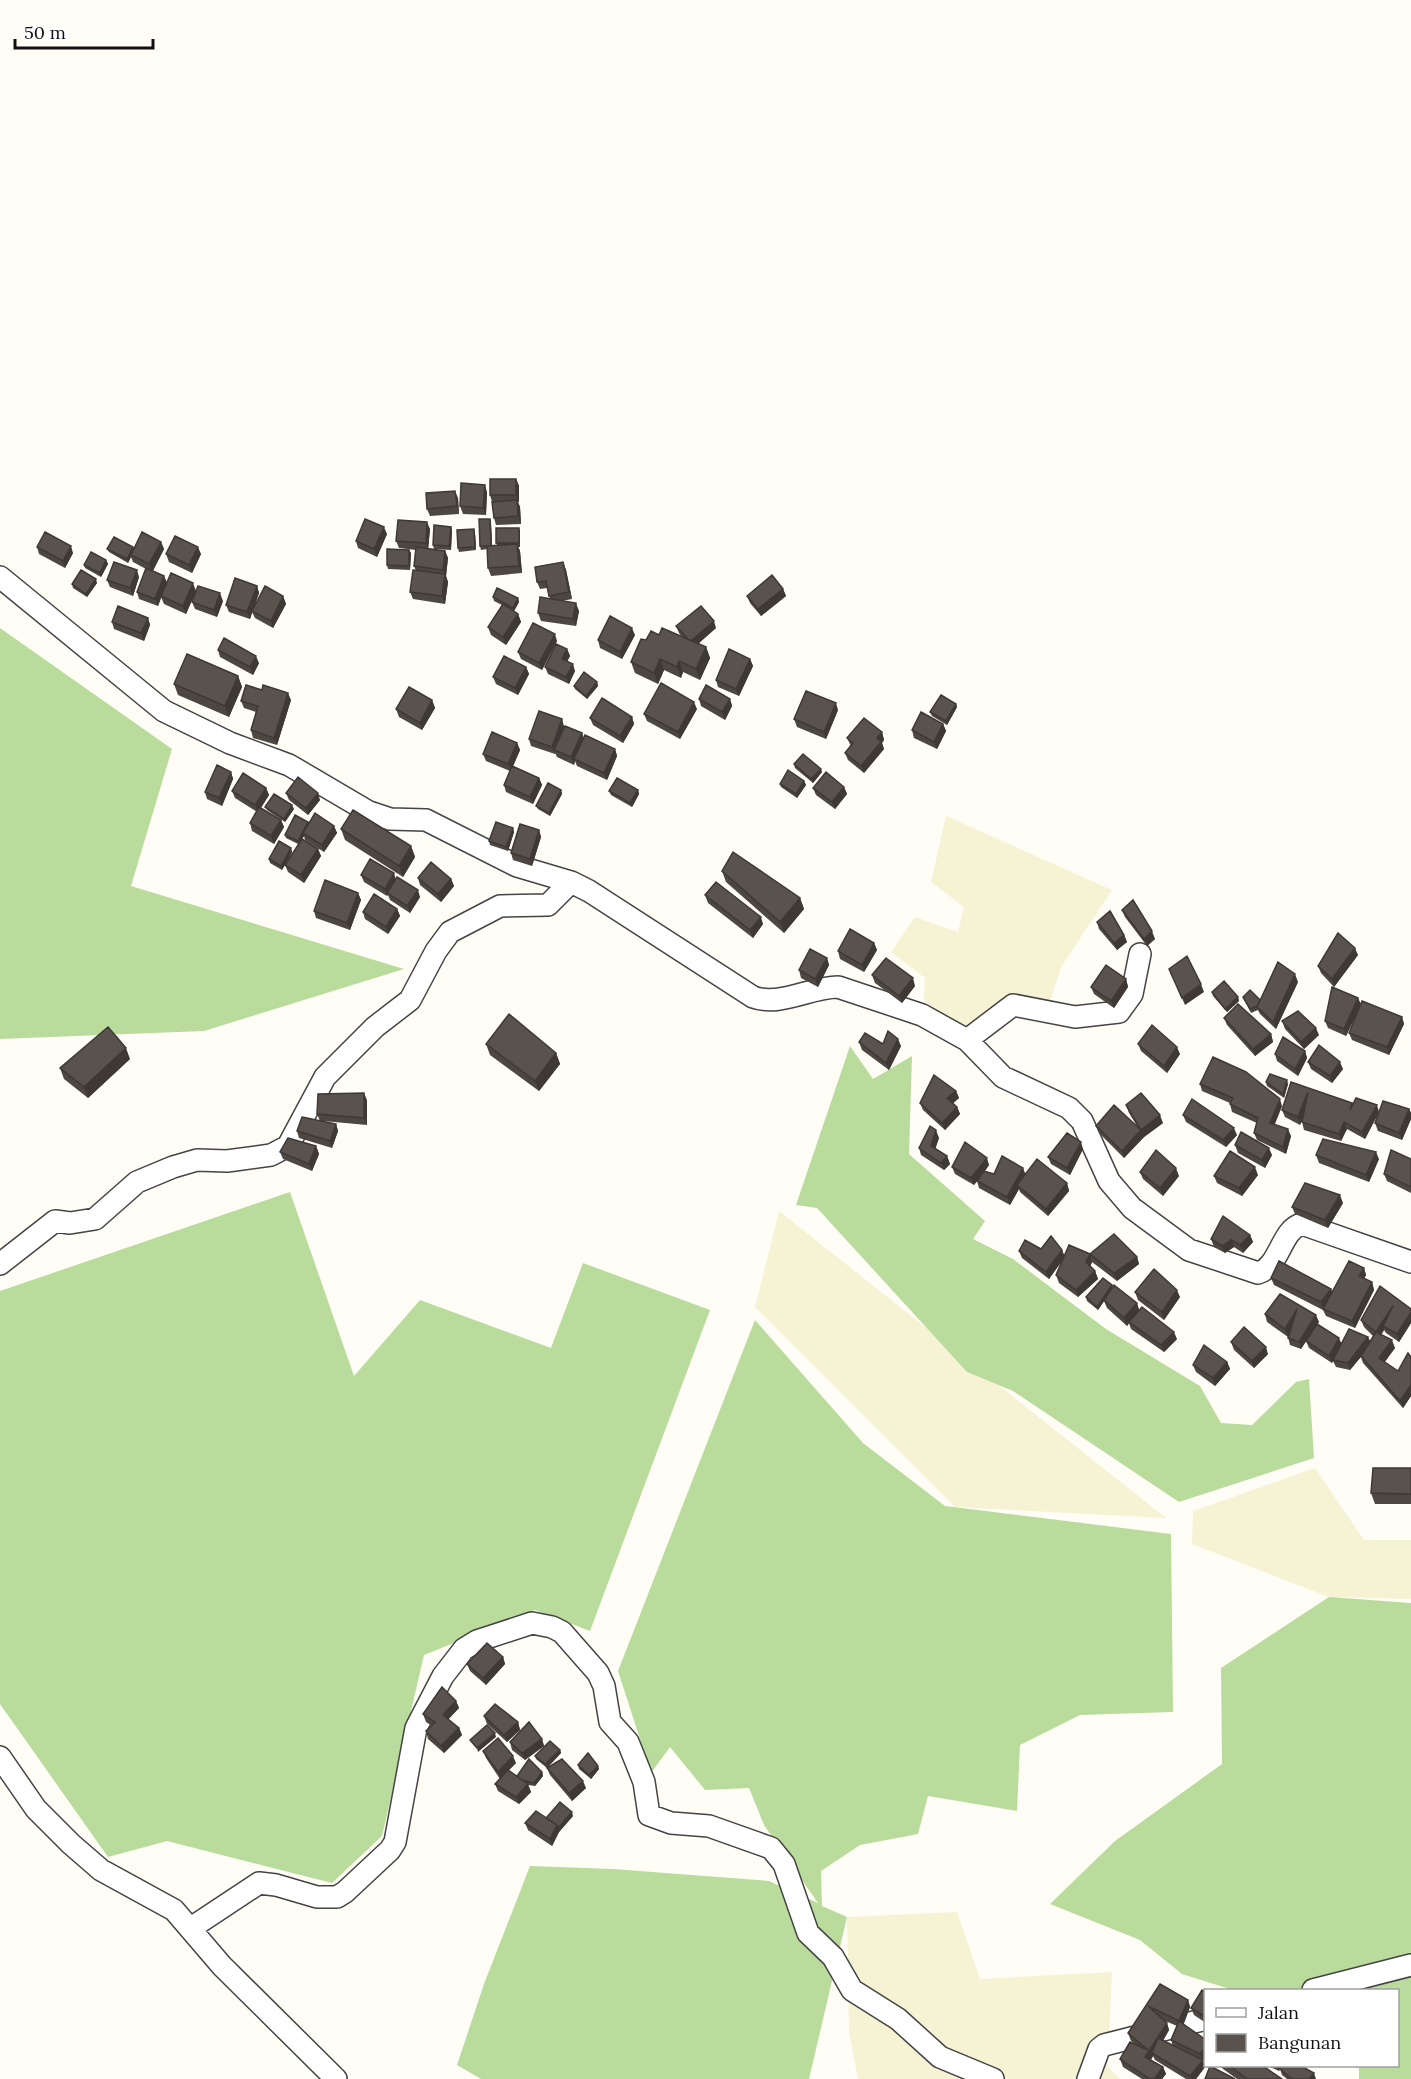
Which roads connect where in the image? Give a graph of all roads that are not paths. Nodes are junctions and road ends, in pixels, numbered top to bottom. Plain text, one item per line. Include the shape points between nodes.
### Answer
1 (0, 577) edge
2 (571, 882) junction
3 (1140, 954) dead end
4 (967, 1040) junction
5 (1411, 1262) edge
6 (0, 1264) edge
7 (0, 1757) edge
8 (191, 1928) junction
9 (1411, 1965) edge
10 (1317, 1989) edge
11 (1204, 2020) edge
12 (336, 2079) edge
13 (993, 2079) edge
14 (1088, 2079) edge

1 - 2 street via 164,711 289,765 369,812 390,819 426,820 517,866
2 - 4 street via 753,997 767,1001 838,987 922,1015
2 - 6 street via 548,904 500,906 450,932 410,1000 375,1027 325,1077 288,1146 271,1155 227,1161 197,1160 173,1167 137,1182 95,1219 55,1221
3 - 4 street via 1132,994 1119,1012 1075,1017 1013,1005
4 - 5 street via 1003,1077 1077,1114 1119,1195 1189,1250 1258,1273 1268,1268 1294,1229 1302,1224
7 - 8 street via 36,1809 70,1844 101,1870 174,1910
8 - 12 street via 222,1966
8 - 13 street via 259,1883 326,1898 345,1892 395,1842 416,1728 454,1660 477,1641 520,1626 541,1624 562,1632 598,1673 610,1722 628,1742 644,1782 649,1815 671,1823 709,1826 771,1848 784,1864 808,1933 833,1957 852,1990 898,2019 940,2057
9 - 10 street
11 - 14 street via 1104,2045

